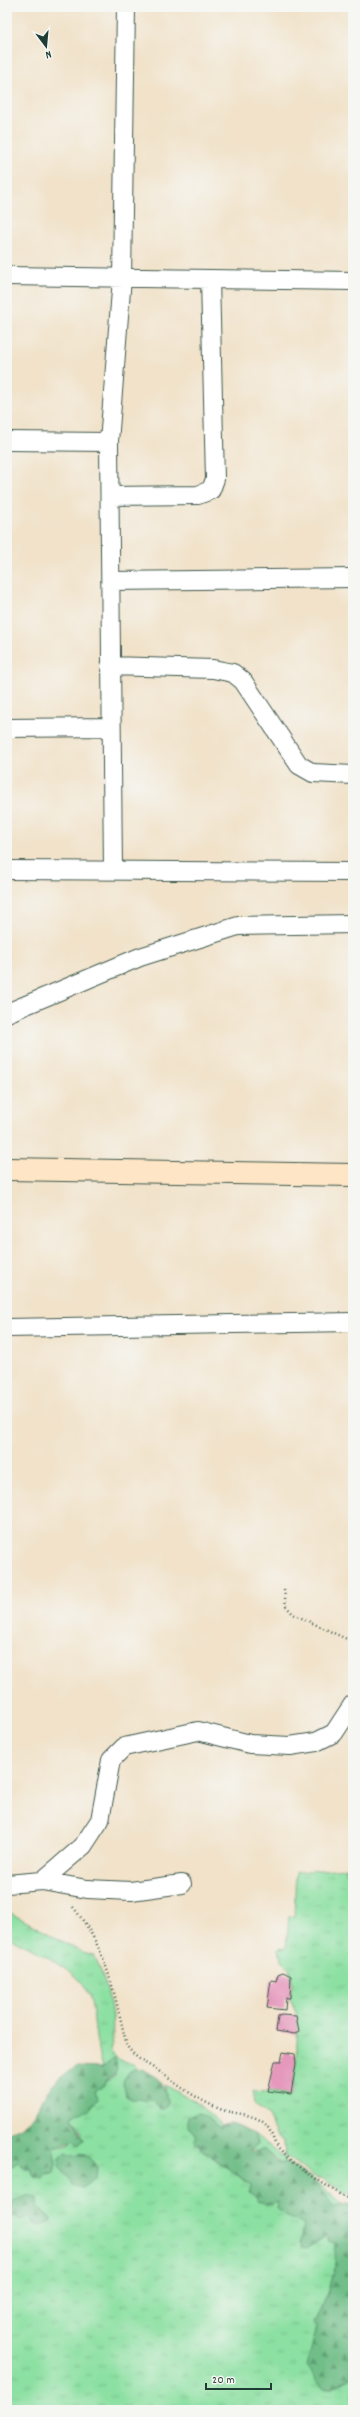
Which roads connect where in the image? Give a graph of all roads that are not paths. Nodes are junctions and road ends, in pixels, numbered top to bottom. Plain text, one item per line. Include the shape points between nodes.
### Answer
1 (126, 7) edge
2 (7, 276) edge
3 (122, 278) junction
4 (210, 279) junction
5 (353, 281) edge
6 (7, 441) edge
7 (109, 442) junction
8 (110, 496) junction
9 (353, 578) edge
10 (111, 581) junction
11 (110, 666) junction
12 (110, 727) junction
13 (7, 728) edge
14 (353, 775) edge
15 (7, 870) edge
16 (113, 870) junction
17 (353, 872) edge
18 (353, 924) edge
19 (7, 1013) edge
20 (7, 1169) edge
21 (353, 1175) edge
22 (353, 1322) edge
23 (7, 1328) edge
24 (353, 1704) edge
25 (47, 1882) junction
26 (7, 1884) edge
27 (182, 1884) dead end

1 - 3 street
2 - 3 street
3 - 4 street
3 - 7 street
4 - 5 street
4 - 8 street via 215,479 211,490 198,495
6 - 7 street
7 - 8 street
8 - 10 street
9 - 10 street
10 - 11 street
11 - 12 street
11 - 14 street via 213,669 233,673 243,681 299,764 313,773
12 - 13 street
12 - 16 street
15 - 16 street
16 - 17 street
18 - 19 street via 238,926 140,957
20 - 21 street
22 - 23 street
24 - 25 street via 334,1733 316,1742 290,1746 250,1744 198,1731 124,1747 111,1760 100,1820 83,1846
25 - 26 street
25 - 27 street via 87,1889 132,1891

